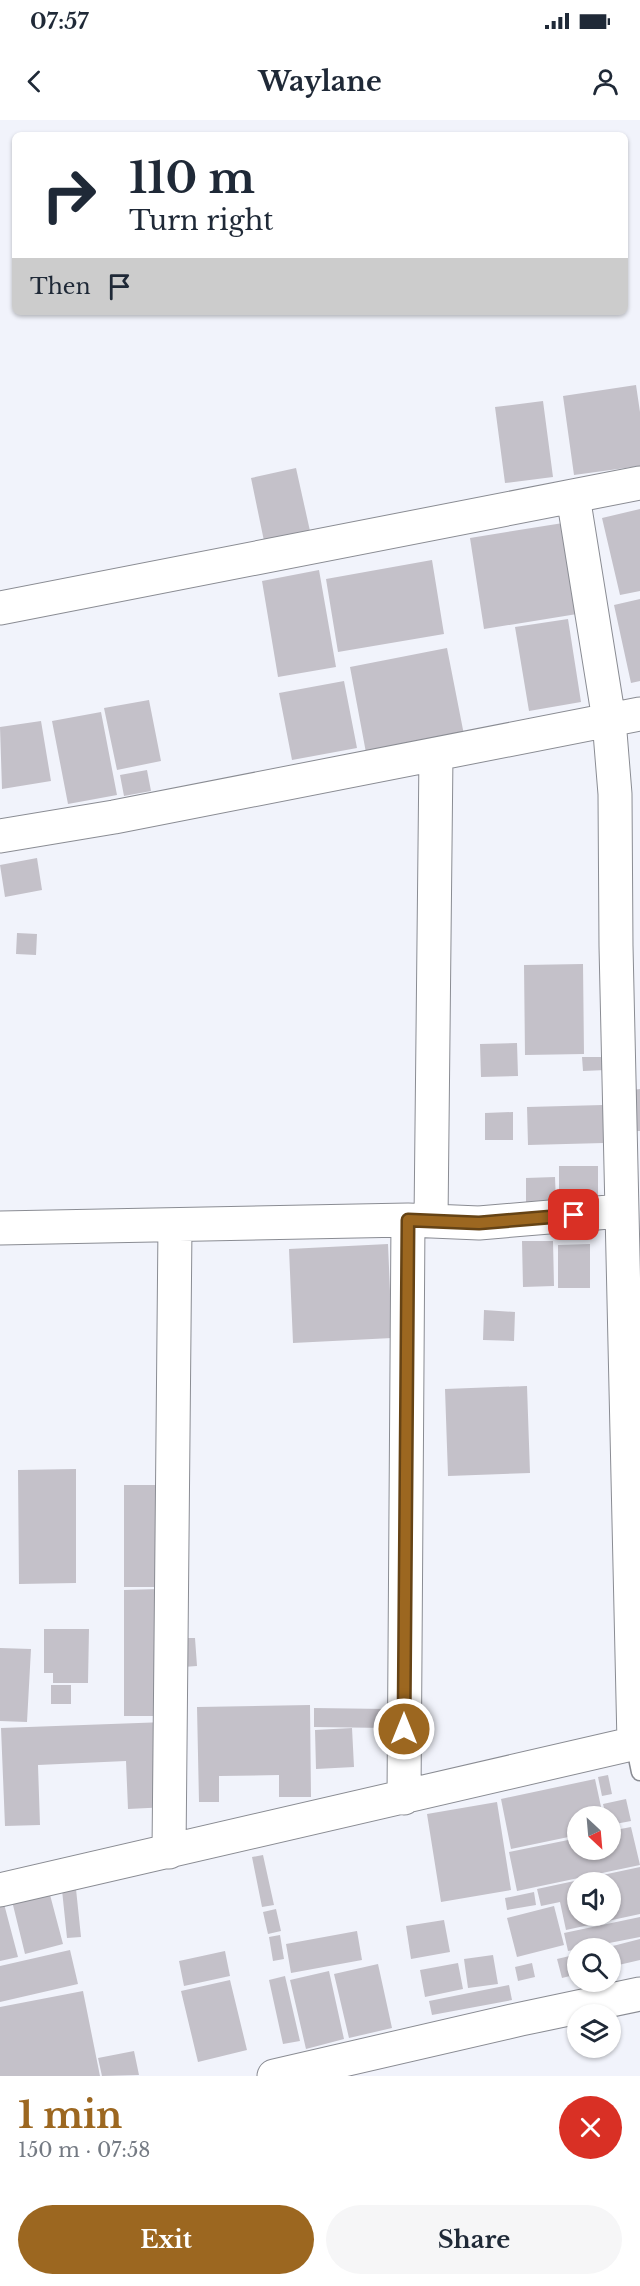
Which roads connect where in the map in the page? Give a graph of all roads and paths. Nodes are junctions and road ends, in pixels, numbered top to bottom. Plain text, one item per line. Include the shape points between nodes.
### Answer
1 (640, 483) edge
2 (573, 496) junction
3 (0, 608) edge
4 (624, 717) edge
5 (436, 754) junction
6 (0, 836) edge
7 (621, 1211) junction
8 (419, 1221) junction
9 (175, 1226) junction
10 (0, 1228) edge
11 (638, 1752) edge
12 (404, 1798) junction
13 (169, 1852) junction
14 (0, 1890) edge
15 (640, 1995) edge
16 (274, 2076) edge

1 - 2 street
2 - 3 street
2 - 4 street
4 - 5 street
4 - 7 street via 615,794
5 - 6 street
5 - 8 street
7 - 8 street via 479,1223
7 - 11 street
8 - 9 street
8 - 12 street
9 - 10 street
9 - 13 street
11 - 12 street
12 - 13 street
13 - 14 street
15 - 16 street

